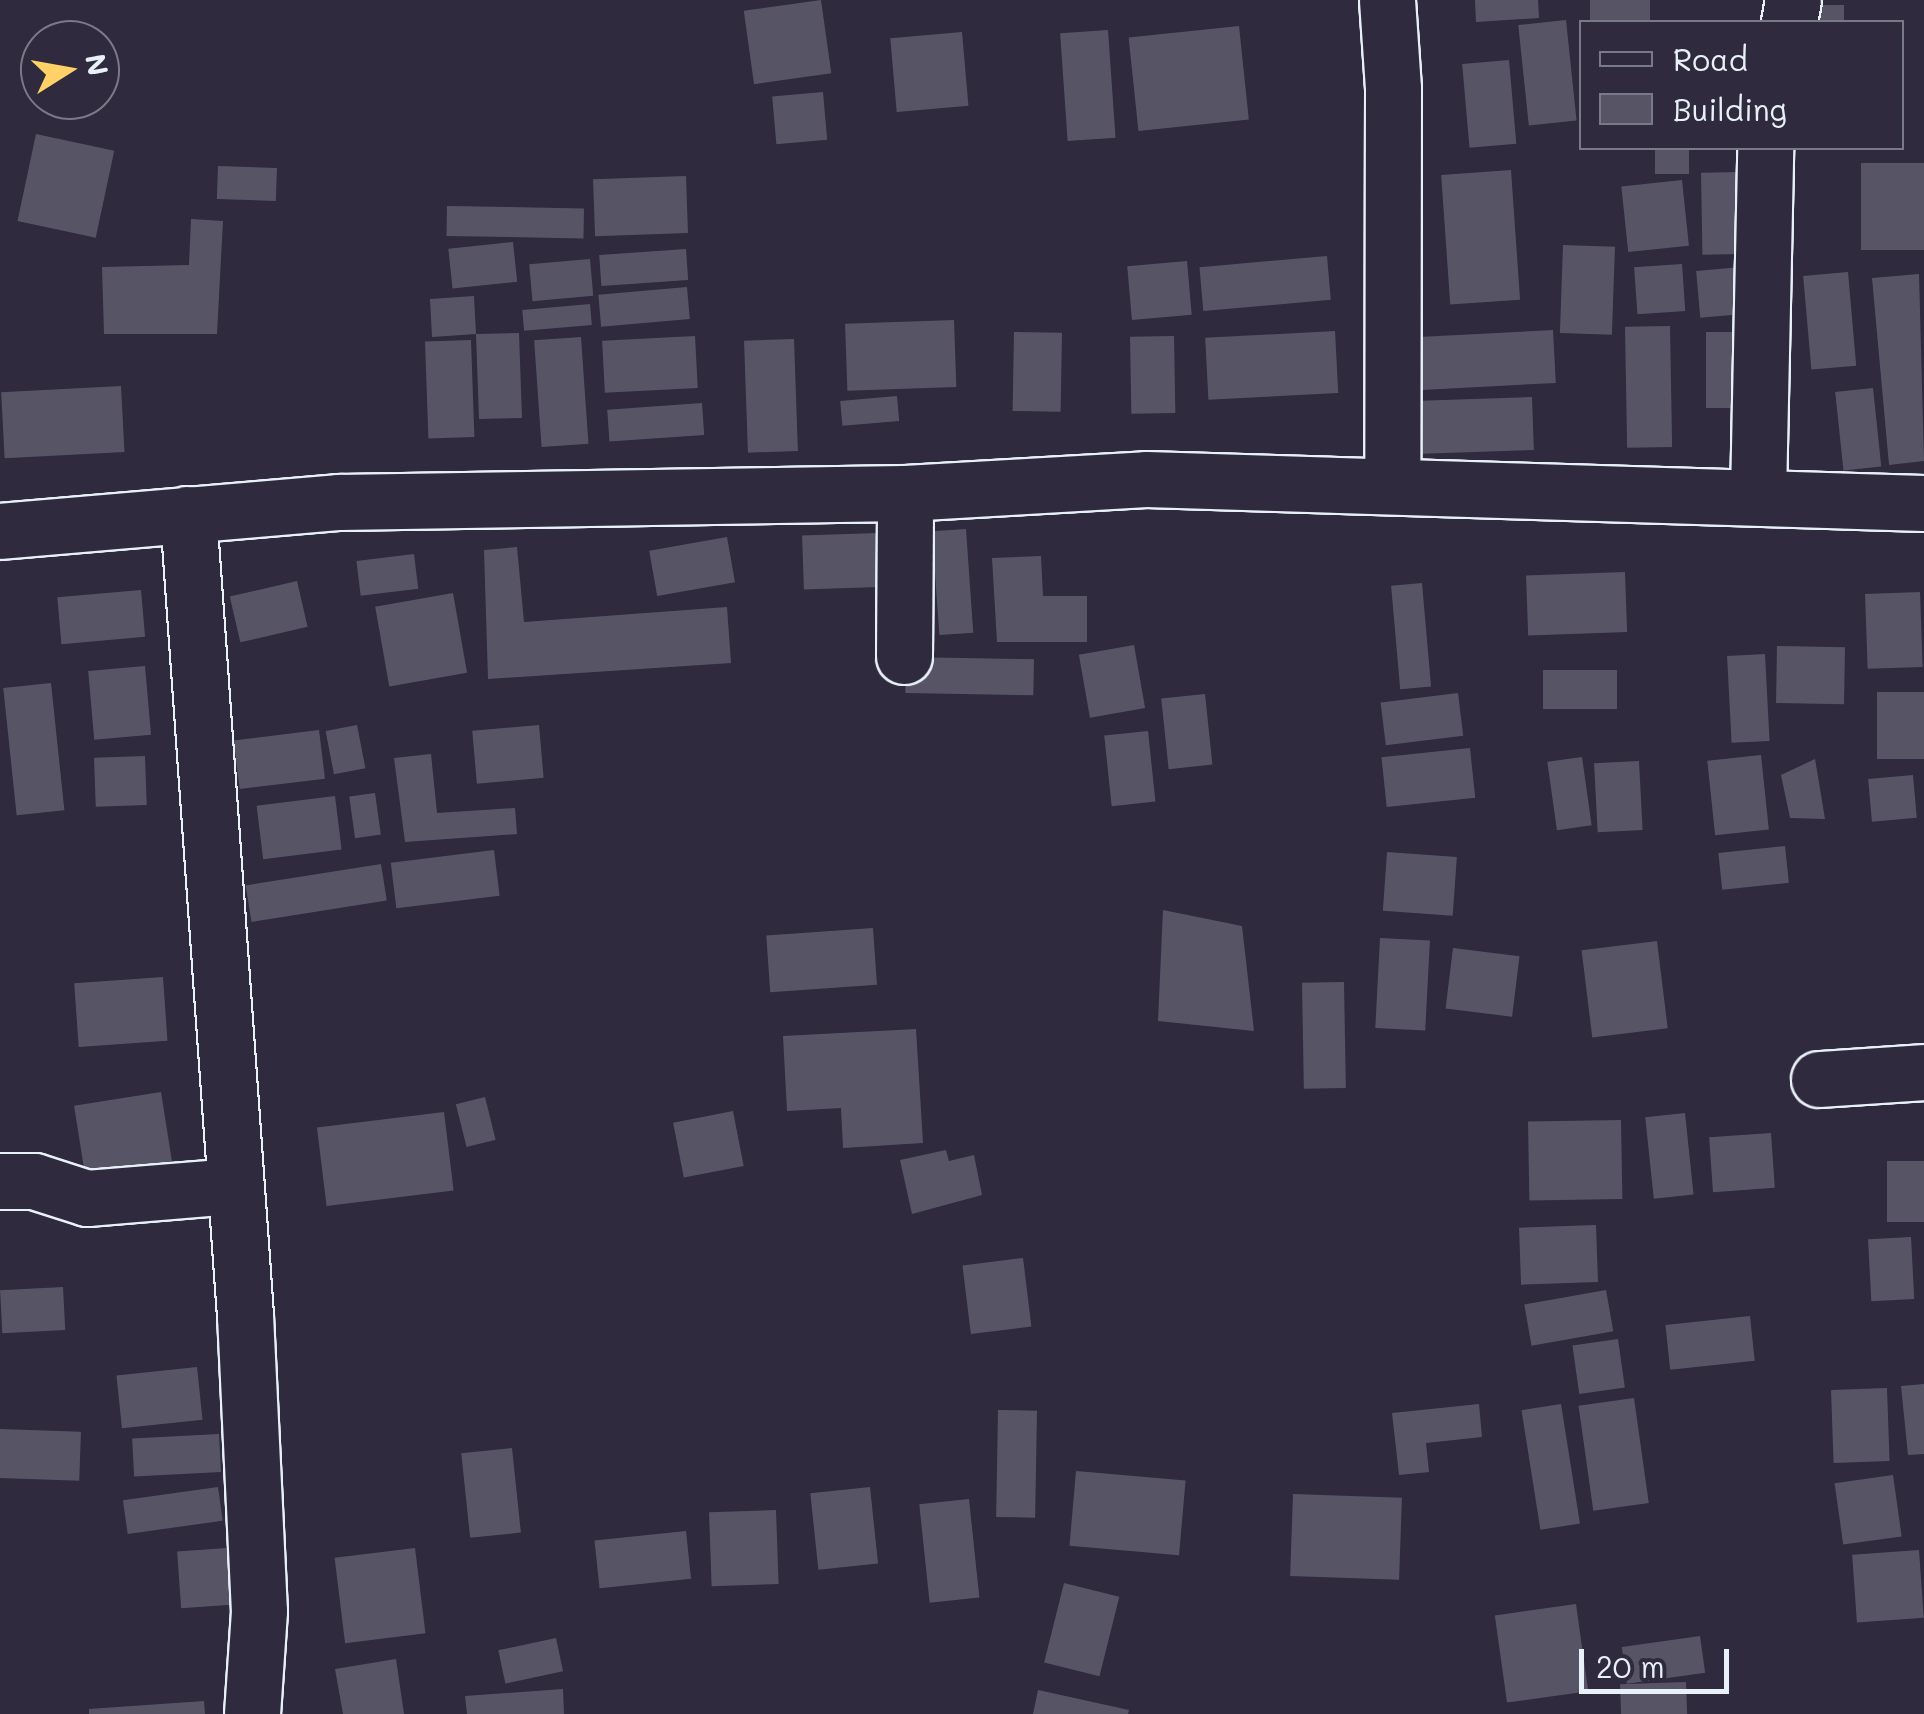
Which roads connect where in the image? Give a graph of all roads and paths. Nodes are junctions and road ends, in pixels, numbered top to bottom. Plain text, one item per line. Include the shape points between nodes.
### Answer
1 (1388, 0) edge
2 (1765, 150) edge
3 (1392, 484) junction
4 (905, 493) junction
5 (1758, 496) junction
6 (1924, 504) edge
7 (188, 514) junction
8 (0, 530) edge
9 (904, 656) dead end
10 (1924, 1072) edge
11 (1819, 1080) dead end
12 (0, 1180) edge
13 (234, 1186) junction
14 (252, 1714) edge

1 - 3 street
2 - 5 street
3 - 4 street via 1146,479
3 - 5 street
4 - 7 street via 340,502
4 - 9 street
5 - 6 street
7 - 8 street
7 - 13 street
10 - 11 street
12 - 13 street via 34,1181 87,1198
13 - 14 street via 259,1611

